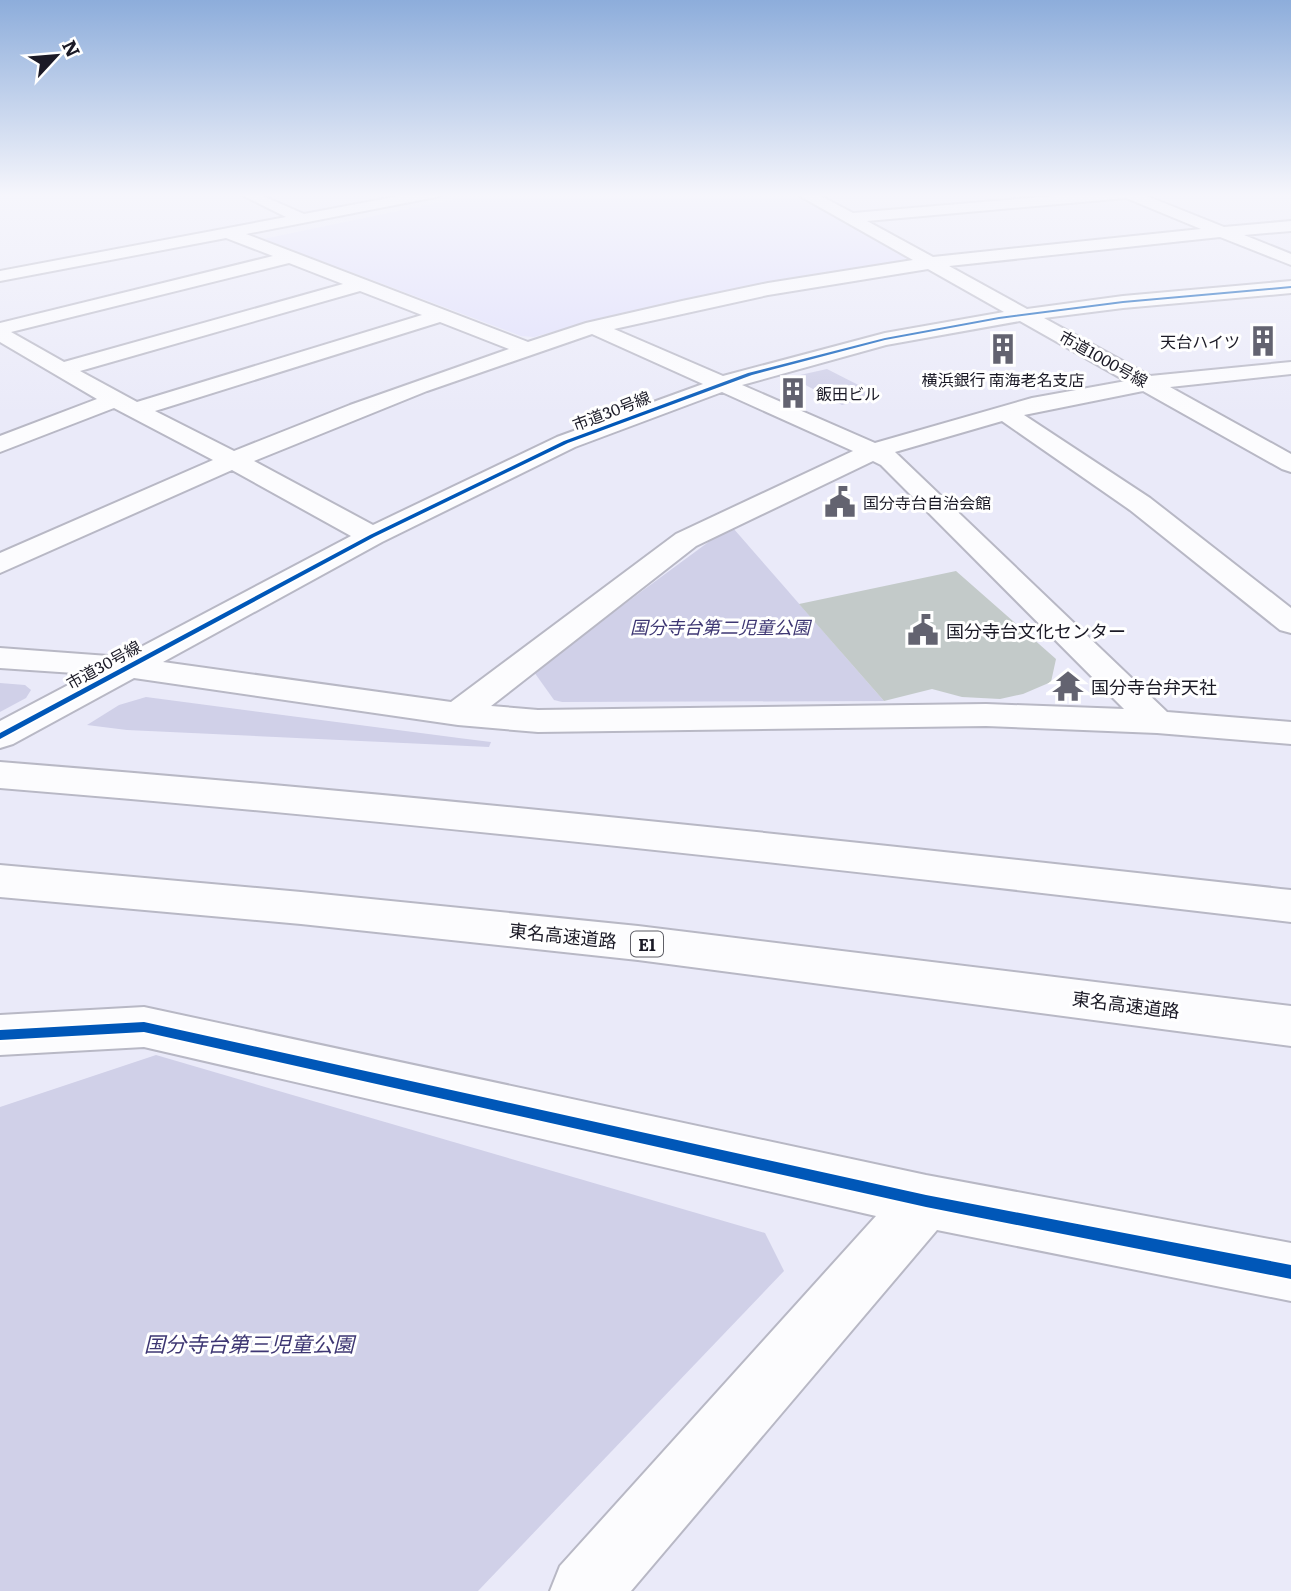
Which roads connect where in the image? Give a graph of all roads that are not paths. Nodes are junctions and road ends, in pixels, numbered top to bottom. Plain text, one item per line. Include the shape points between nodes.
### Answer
1 (46, 267) edge
2 (250, 267) edge
3 (313, 267) edge
4 (893, 267) edge
5 (942, 267) edge
6 (0, 276) edge
7 (360, 285) junction
8 (1291, 287) edge
9 (1025, 314) junction
10 (439, 316) junction
11 (593, 327) junction
12 (0, 329) edge
13 (0, 334) edge
14 (528, 349) junction
15 (1291, 368) edge
16 (62, 369) junction
17 (1149, 383) junction
18 (720, 384) junction
19 (125, 405) junction
20 (1005, 412) junction
21 (0, 445) edge
22 (873, 451) junction
23 (231, 459) junction
24 (1291, 464) edge
25 (372, 536) junction
26 (0, 564) edge
27 (1291, 623) edge
28 (0, 658) edge
29 (127, 667) junction
30 (458, 713) junction
31 (1157, 722) junction
32 (1291, 733) edge
33 (0, 736) edge
34 (0, 775) edge
35 (0, 881) edge
36 (1291, 906) edge
37 (1291, 1026) edge
38 (0, 1035) edge
39 (926, 1201) junction
40 (1291, 1272) edge
41 (585, 1591) edge

1 - 6 main road
2 - 12 main road
3 - 7 main road
4 - 11 main road via 779,286
5 - 9 main road, 市道1000号線
7 - 10 main road
7 - 16 main road
8 - 9 main road, 市道30号線
9 - 17 main road, 市道1000号線
9 - 18 main road, 市道30号線 via 885,339
10 - 14 main road
10 - 19 main road
11 - 14 main road
11 - 18 main road
13 - 16 main road
14 - 23 main road via 393,395
15 - 17 main road
16 - 19 main road
17 - 20 main road
17 - 24 main road, 市道1000号線
18 - 22 main road
18 - 25 main road, 市道30号線 via 566,442
19 - 21 main road
19 - 23 main road
20 - 22 main road
20 - 27 main road via 1140,504
22 - 30 main road via 685,540
22 - 31 main road via 890,460
23 - 25 main road
23 - 26 main road
25 - 29 main road, 市道30号線
28 - 29 main road
29 - 30 main road
29 - 33 main road, 市道30号線
30 - 31 main road via 538,720 986,715
31 - 32 main road
34 - 36 main road via 515,819
35 - 37 main road, 東名高速道路 / E1 via 638,943
38 - 39 main road via 144,1027
39 - 40 main road
39 - 41 main road

